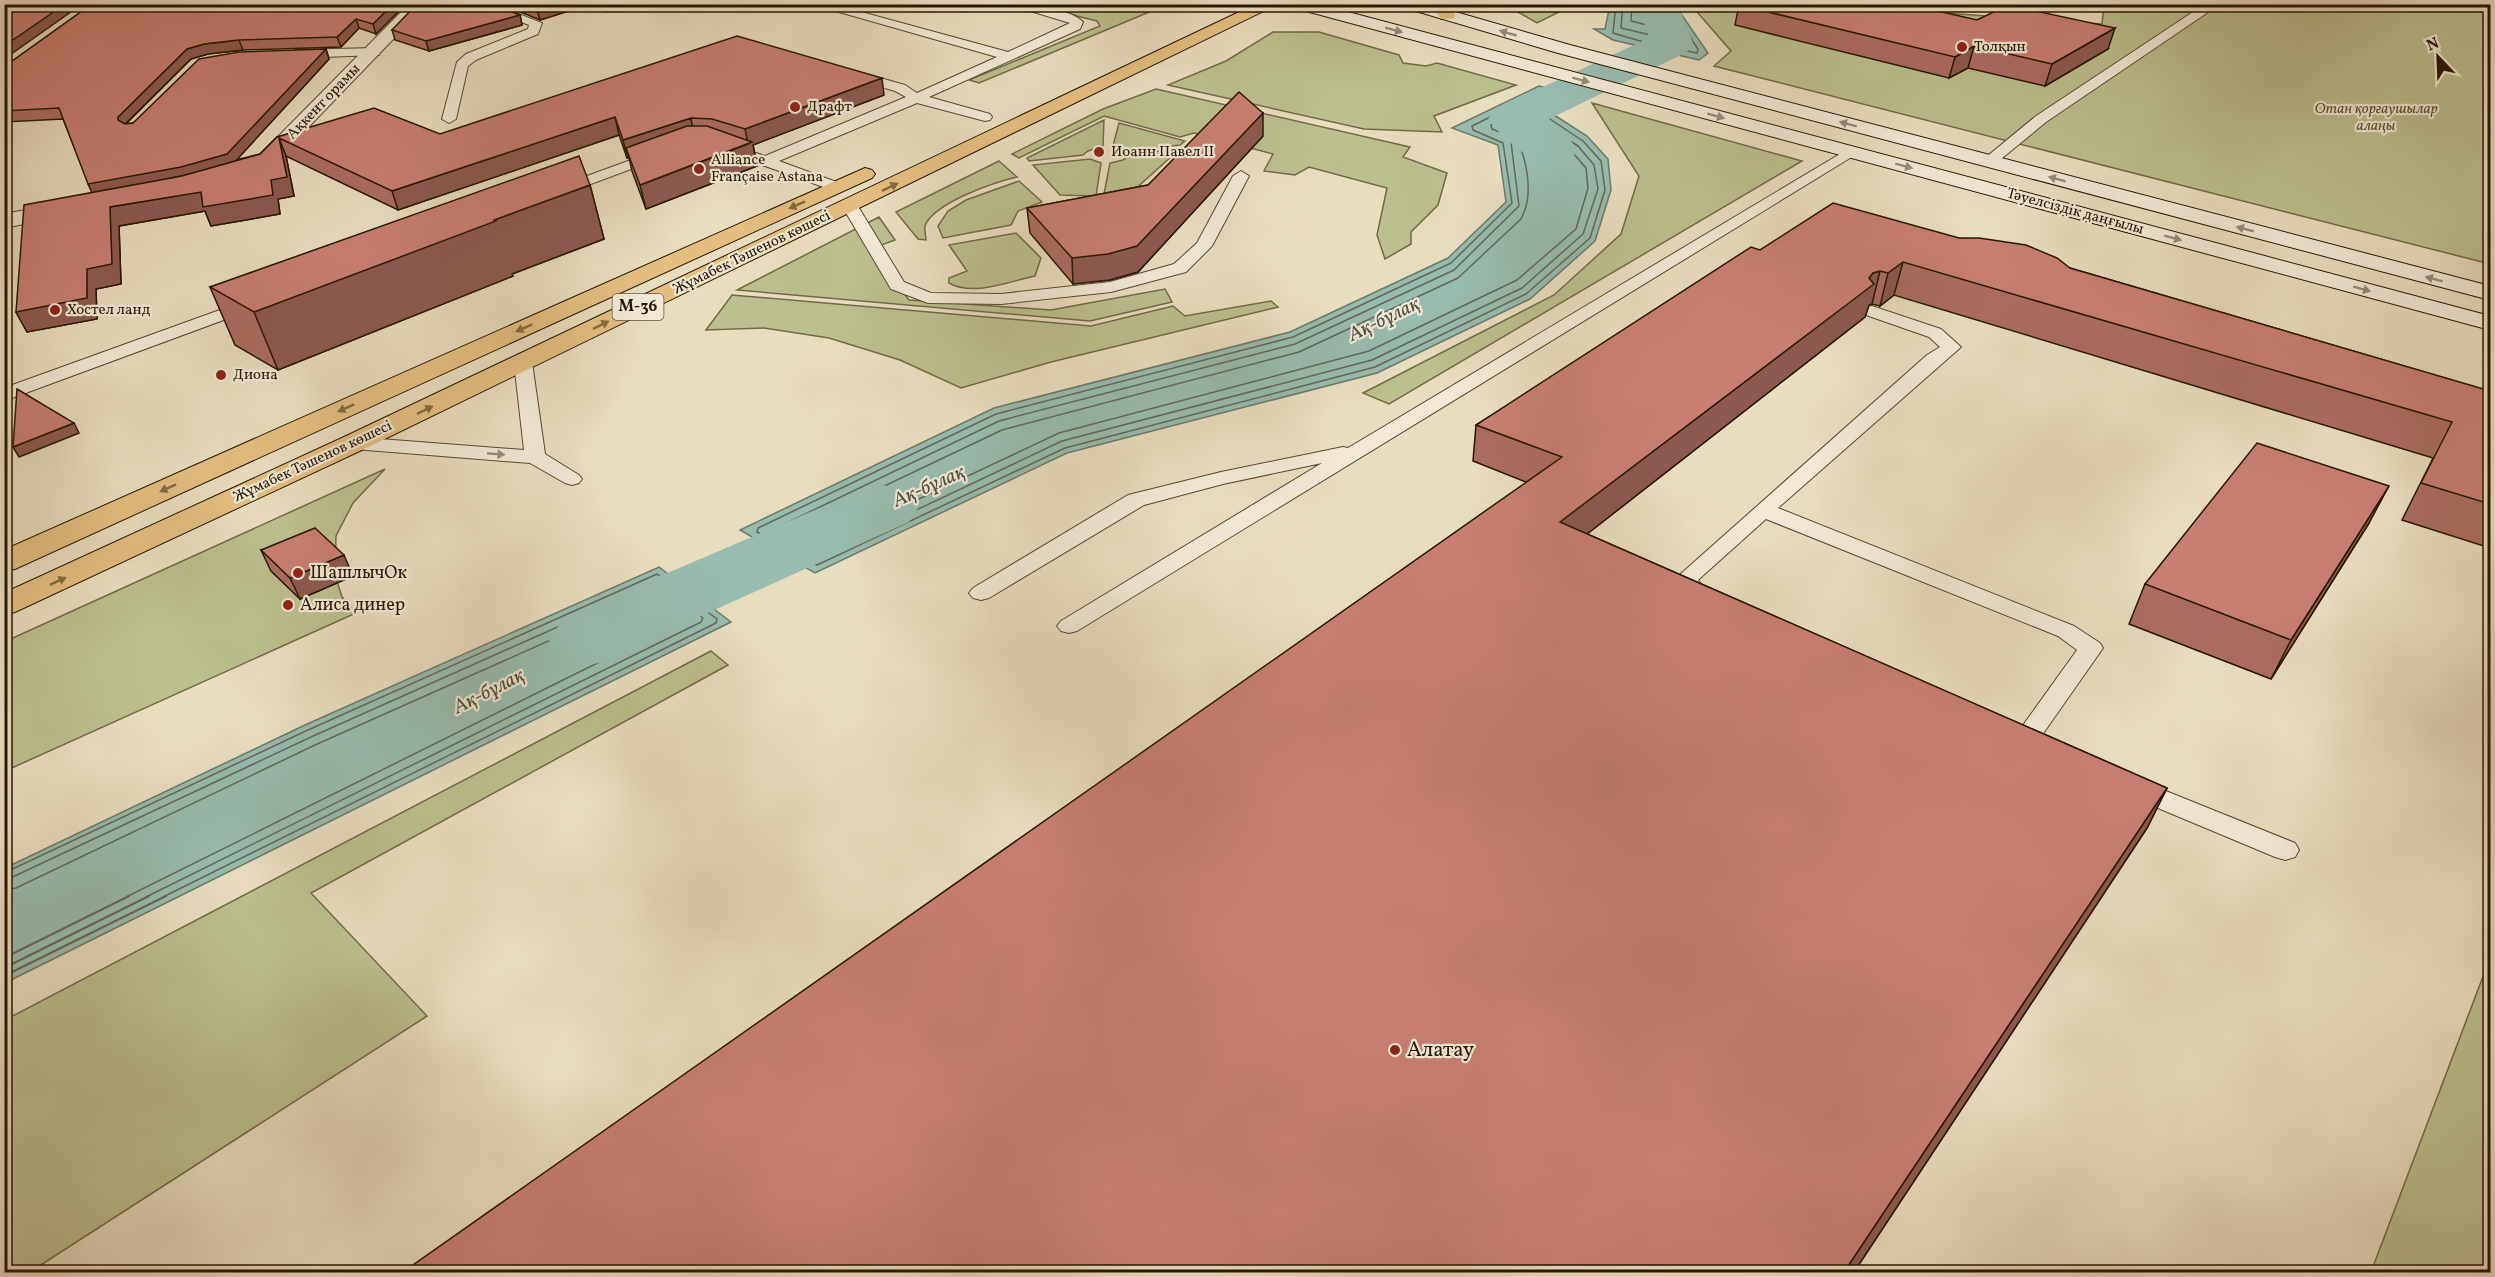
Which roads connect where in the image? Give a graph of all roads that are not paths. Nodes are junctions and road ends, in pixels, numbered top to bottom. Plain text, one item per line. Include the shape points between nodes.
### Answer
1 (419, 4) edge
2 (480, 4) edge
3 (817, 4) edge
4 (1013, 4) edge
5 (1232, 4) edge
6 (1270, 4) edge
7 (1297, 4) edge
8 (1408, 4) edge
9 (2214, 4) edge
10 (1443, 10) edge
11 (374, 52) junction
12 (279, 55) edge
13 (1010, 56) junction
14 (836, 69) edge
15 (916, 98) junction
16 (985, 117) junction
17 (449, 119) dead end
18 (715, 143) edge
19 (678, 147) edge
20 (1850, 152) junction
21 (766, 160) junction
22 (1990, 161) junction
23 (249, 169) edge
24 (1241, 176) dead end
25 (543, 196) edge
26 (844, 197) junction
27 (85, 205) edge
28 (4, 221) edge
29 (2490, 294) edge
30 (273, 296) edge
31 (1872, 311) edge
32 (2490, 323) edge
33 (523, 362) junction
34 (4, 395) edge
35 (354, 443) junction
36 (1360, 449) junction
37 (535, 457) junction
38 (572, 479) dead end
39 (1763, 510) junction
40 (4, 562) edge
41 (981, 593) dead end
42 (4, 605) edge
43 (1717, 610) edge
44 (1069, 626) dead end
45 (2045, 751) edge
46 (2111, 778) edge
47 (2284, 850) dead end

1 - 11 main road, Ақкент орамы
2 - 17 lane via 536,23 534,31 471,57 462,65
3 - 13 lane
4 - 13 lane via 1077,22 1076,26
5 - 16 main road, Жұмабек Тәшенов көшесі / M-36
26 -> 6 main road, Жұмабек Тәшенов көшесі / M-36
7 -> 20 main road, Тәуелсіздік даңғылы
8 - 10 main road, Тәуелсіздік даңғылы
9 - 22 lane via 2041,119
22 -> 10 main road, Тәуелсіздік даңғылы via 1564,49
11 - 12 lane
11 - 23 main road, Ақкент орамы via 280,147 259,166
13 - 15 lane
14 - 15 lane via 900,88
15 - 16 lane
15 - 21 lane
16 - 26 main road, Жұмабек Тәшенов көшесі / M-36
18 - 21 lane
19 - 25 lane
20 -> 32 main road, Тәуелсіздік даңғылы
20 - 36 lane
21 - 26 lane
29 -> 22 main road, Тәуелсіздік даңғылы
24 - 26 lane via 1204,246 1180,268 1111,287 1001,300 928,298 897,285
33 -> 26 main road, Жұмабек Тәшенов көшесі / M-36
26 -> 40 main road, Жұмабек Тәшенов көшесі / M-36
27 - 28 main road
30 - 34 lane
31 - 39 lane via 1935,333 1952,347
35 -> 33 main road, Жұмабек Тәшенов көшесі / M-36
33 - 37 lane
35 -> 37 lane
42 -> 35 main road, Жұмабек Тәшенов көшесі / M-36
36 - 41 lane via 1136,500
36 - 44 lane
37 - 38 lane
39 - 43 lane via 1686,579 1699,601
39 - 45 lane via 2066,631 2091,648 2013,737
46 - 47 lane

